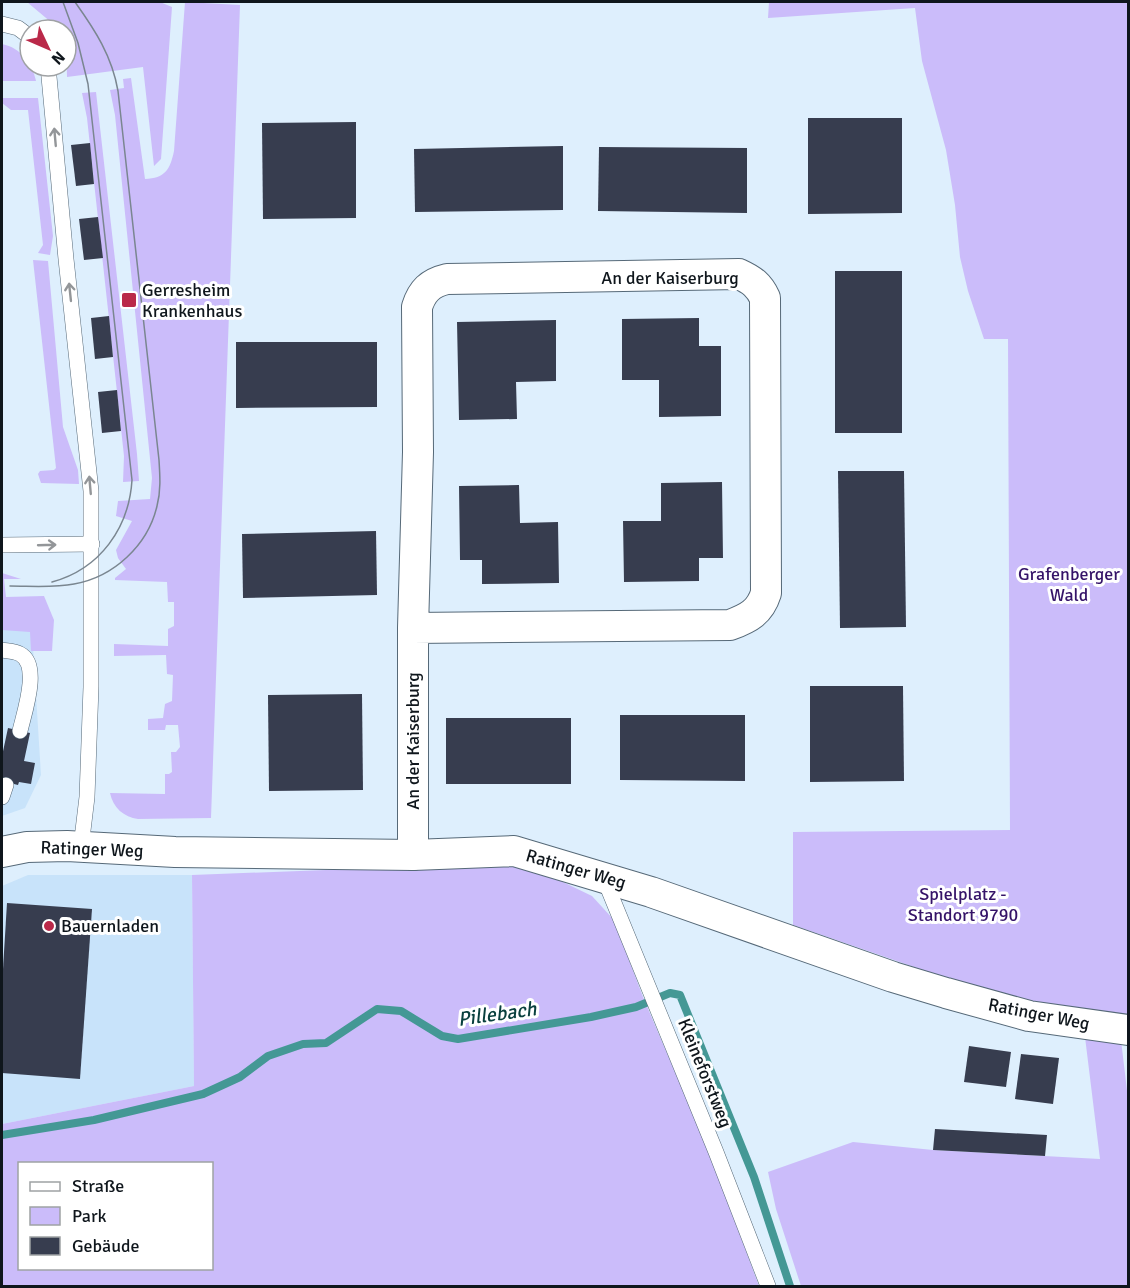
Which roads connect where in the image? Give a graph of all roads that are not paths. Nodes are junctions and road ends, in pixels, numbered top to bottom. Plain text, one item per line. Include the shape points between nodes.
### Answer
1 (2, 24) edge
2 (18, 28) edge
3 (49, 78) edge
4 (2, 544) edge
5 (92, 544) junction
6 (413, 628) junction
7 (2, 650) edge
8 (20, 731) dead end
9 (81, 847) junction
10 (2, 852) edge
11 (413, 855) junction
12 (603, 876) junction
13 (1128, 1030) edge
14 (768, 1287) edge

1 - 2 lane
5 -> 3 lane via 91,491
4 -> 5 lane
5 - 9 lane via 89,761
6 - 6 street, An der Kaiserburg via 730,625 753,615 763,604 766,593 765,298 760,288 739,274 447,279 426,289 417,308
6 - 11 street, An der Kaiserburg
7 - 8 lane via 20,653 32,677
9 - 10 street, Ratinger Weg via 27,847
9 - 11 street, Ratinger Weg
11 - 12 street, Ratinger Weg via 514,851
12 - 13 street, Ratinger Weg via 946,993 1029,1016
12 - 14 lane, Kleineforstweg

